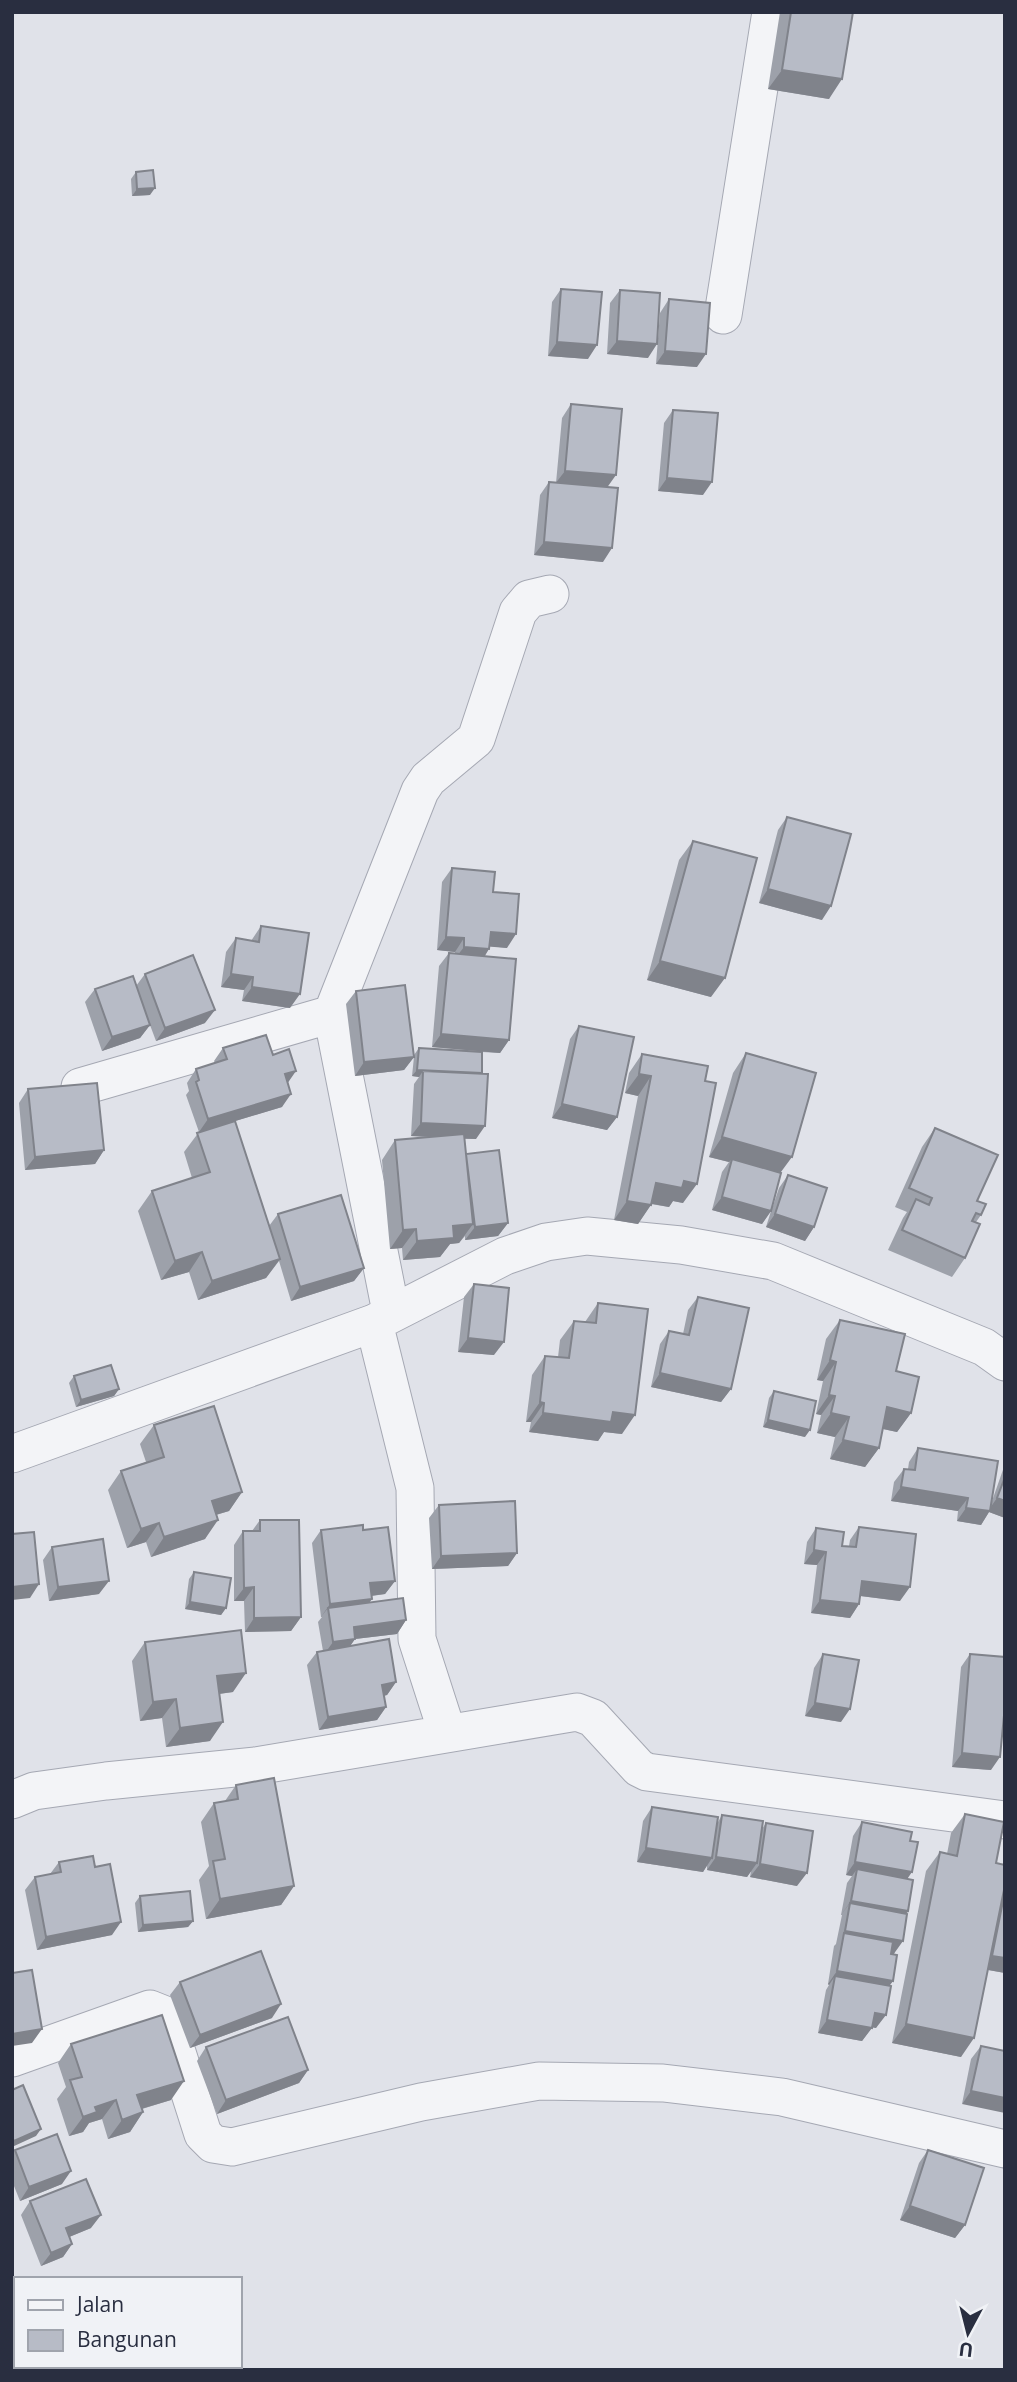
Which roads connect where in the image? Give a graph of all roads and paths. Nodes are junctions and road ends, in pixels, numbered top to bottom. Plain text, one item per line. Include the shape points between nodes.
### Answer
1 (771, 12) edge
2 (723, 315) dead end
3 (550, 594) dead end
4 (332, 1014) junction
5 (80, 1087) edge
6 (382, 1318) junction
7 (1005, 1362) edge
8 (12, 1454) edge
9 (447, 1732) junction
10 (12, 1800) edge
11 (1005, 1820) edge
12 (12, 2058) edge
13 (1005, 2149) edge

1 - 2 street
3 - 4 street via 529,599 518,612 476,739 420,791
4 - 5 street
4 - 6 street
6 - 7 street via 505,1256 547,1242 587,1236 681,1245 773,1261 985,1347
6 - 8 street
6 - 9 street via 415,1488 417,1639
9 - 10 street via 256,1766 106,1780
9 - 11 street via 577,1712 593,1718 647,1772
12 - 13 street via 150,2008 165,2015 203,2134 213,2144 232,2147 421,2102 539,2081 663,2082 782,2097

